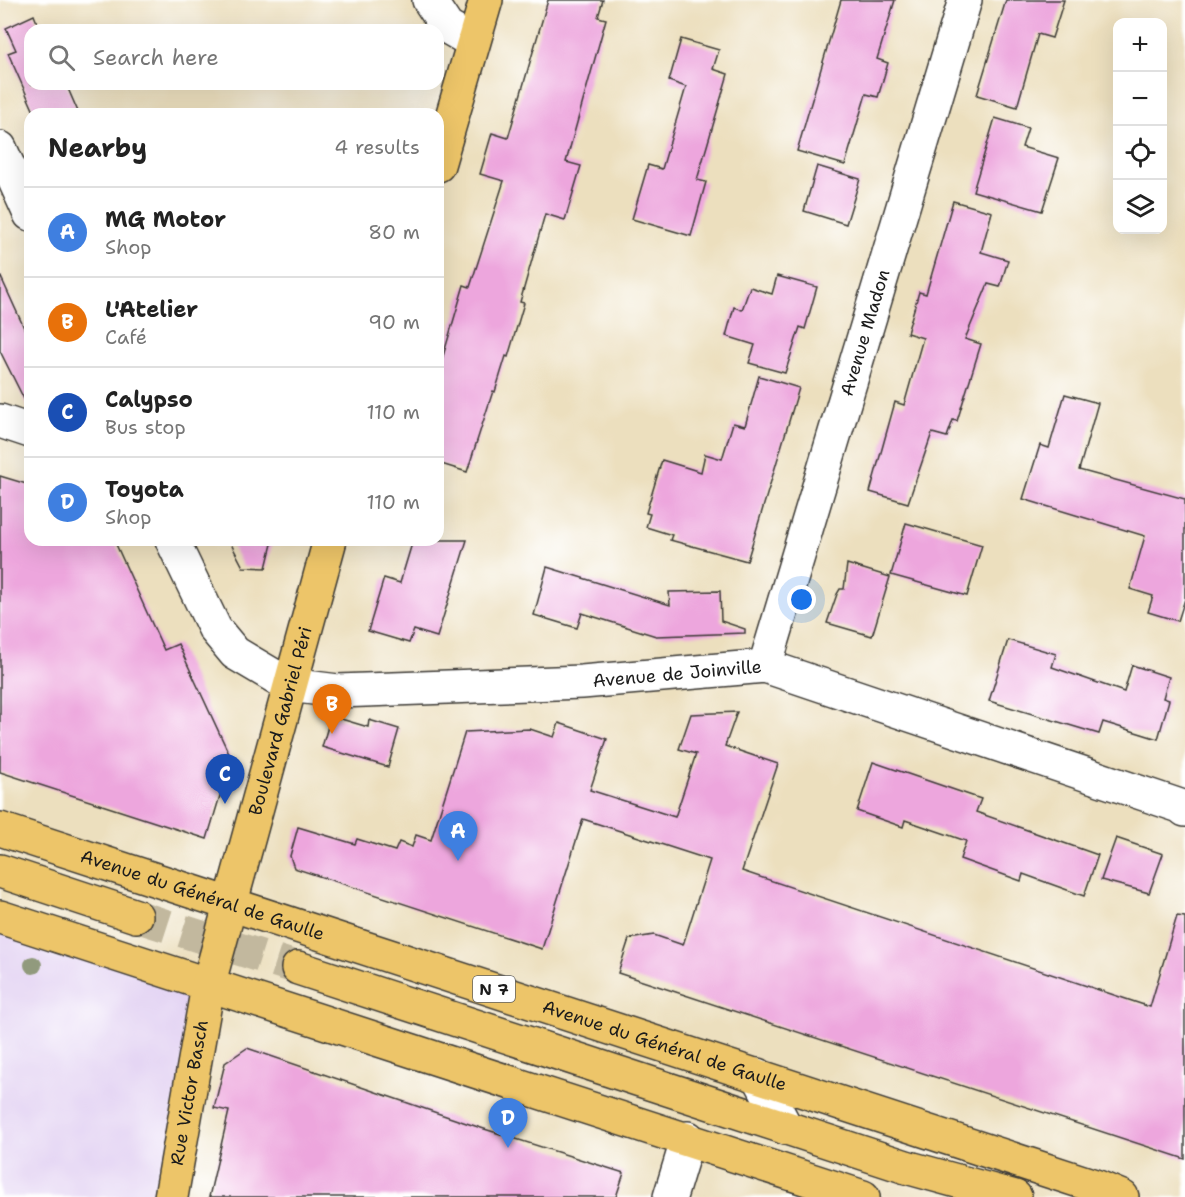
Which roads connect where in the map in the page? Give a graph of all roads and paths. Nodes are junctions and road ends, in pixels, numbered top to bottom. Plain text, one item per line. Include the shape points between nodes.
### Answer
1 (429, 0) edge
2 (486, 0) edge
3 (965, 0) edge
4 (473, 42) junction
5 (444, 144) edge
6 (0, 148) edge
7 (24, 201) edge
8 (0, 421) edge
9 (24, 429) edge
10 (175, 546) edge
11 (328, 546) edge
12 (765, 666) junction
13 (289, 685) junction
14 (1183, 802) edge
15 (0, 829) edge
16 (0, 871) edge
17 (230, 903) junction
18 (0, 916) edge
19 (136, 916) tunnel mouth
20 (298, 968) tunnel mouth
21 (208, 986) junction
22 (758, 1075) junction
23 (786, 1128) junction
24 (688, 1138) junction
25 (906, 1167) junction
26 (171, 1197) edge
27 (670, 1197) edge
28 (863, 1197) edge
29 (974, 1197) edge
30 (1015, 1197) edge
31 (1122, 1197) edge

1 - 4 street via 447,27
2 - 4 main road
3 - 12 street, Avenue Madon
4 - 5 main road
6 - 7 street
8 - 9 street
10 - 13 street via 224,642 256,667
11 - 13 main road, Boulevard Gabriel Péri
12 - 13 street, Avenue de Joinville via 582,682 338,691
12 - 14 street, Avenue de Joinville
13 - 17 main road, Boulevard Gabriel Péri
15 - 17 main road, Avenue du Général de Gaulle / N 7
16 - 19 main road
17 - 21 main road, Boulevard Gabriel Péri
17 - 22 main road, Avenue du Général de Gaulle / N 7
18 - 21 main road
20 - 23 main road, N 7
21 - 24 main road
21 - 26 main road, Rue Victor Basch
22 - 23 street
22 - 31 main road, Avenue du Général de Gaulle / N 7
23 - 25 main road, N 7
24 - 27 street
24 - 28 main road
25 - 29 main road, N 7
25 - 30 main road, N 7

